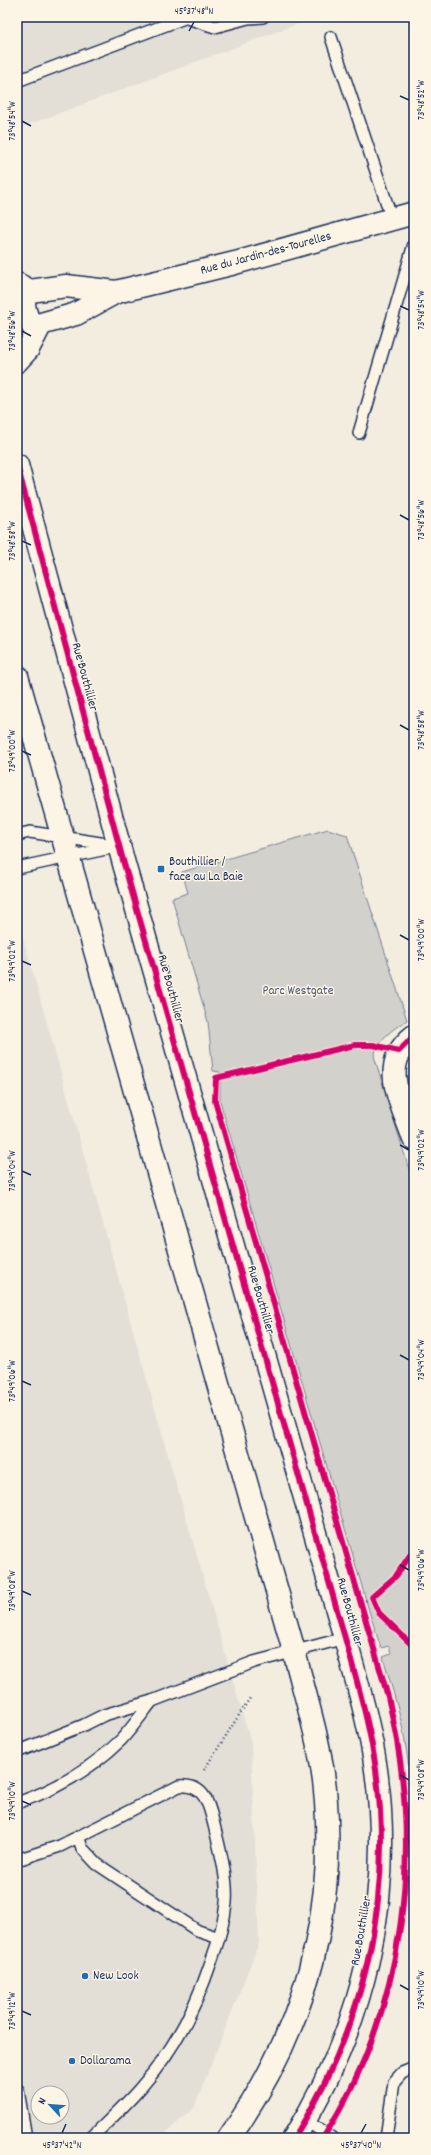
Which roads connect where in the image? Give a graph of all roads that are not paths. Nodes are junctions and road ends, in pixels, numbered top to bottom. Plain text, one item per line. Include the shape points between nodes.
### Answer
1 (188, 17) edge
2 (263, 17) edge
3 (331, 37) dead end
4 (17, 81) edge
5 (414, 213) edge
6 (392, 219) junction
7 (414, 244) edge
8 (22, 287) edge
9 (116, 292) junction
10 (36, 330) junction
11 (17, 361) edge
12 (359, 433) dead end
13 (17, 465) edge
14 (17, 676) edge
15 (17, 835) edge
16 (120, 846) junction
17 (64, 847) junction
18 (17, 868) edge
19 (414, 1036) edge
20 (414, 1139) edge
21 (345, 1638) junction
22 (294, 1651) junction
23 (152, 1701) junction
24 (17, 1752) edge
25 (17, 1803) edge
26 (78, 1836) junction
27 (17, 1860) edge
28 (219, 1938) junction
29 (414, 2068) edge
30 (18, 2090) edge
31 (299, 2129) edge
32 (26, 2138) edge
33 (91, 2138) edge
34 (229, 2138) edge
35 (332, 2138) edge
36 (386, 2138) edge

1 - 2 lane via 215,27 248,18
1 - 4 lane
3 - 6 lane
5 - 6 street, Rue du Jardin-des-Tourelles
6 - 9 street, Rue du Jardin-des-Tourelles
7 - 12 lane
8 - 9 street, Rue du Jardin-des-Tourelles via 36,291 66,286
8 - 10 street, Rue du Jardin-des-Tourelles via 28,320
9 - 10 street, Rue du Jardin-des-Tourelles via 76,314 41,324
10 - 11 street via 28,349
13 - 16 street, Rue Bouthillier
14 - 17 street
15 - 17 lane via 30,832
16 - 17 lane
16 - 17 lane
16 - 21 street, Rue Bouthillier
17 - 18 lane
17 - 22 street
19 - 20 street via 399,1051 394,1067 396,1082
21 - 22 lane
21 - 31 street, Rue Bouthillier via 367,1718 376,1770 382,1824 380,1887 373,1940 354,2015 337,2058
22 - 23 lane via 254,1662
22 - 34 street via 322,1770 327,1826 325,1887 304,1995 273,2068
23 - 24 lane via 104,1715
23 - 25 lane via 121,1739 87,1767 56,1786
26 - 27 lane via 40,1854
26 - 28 lane via 82,1848 97,1864 198,1931
26 - 28 lane via 172,1788 184,1785 202,1792 209,1805 226,1894
28 - 33 lane via 205,1980 178,2037 142,2086
29 - 36 lane via 394,2082
30 - 32 lane
31 - 35 lane

